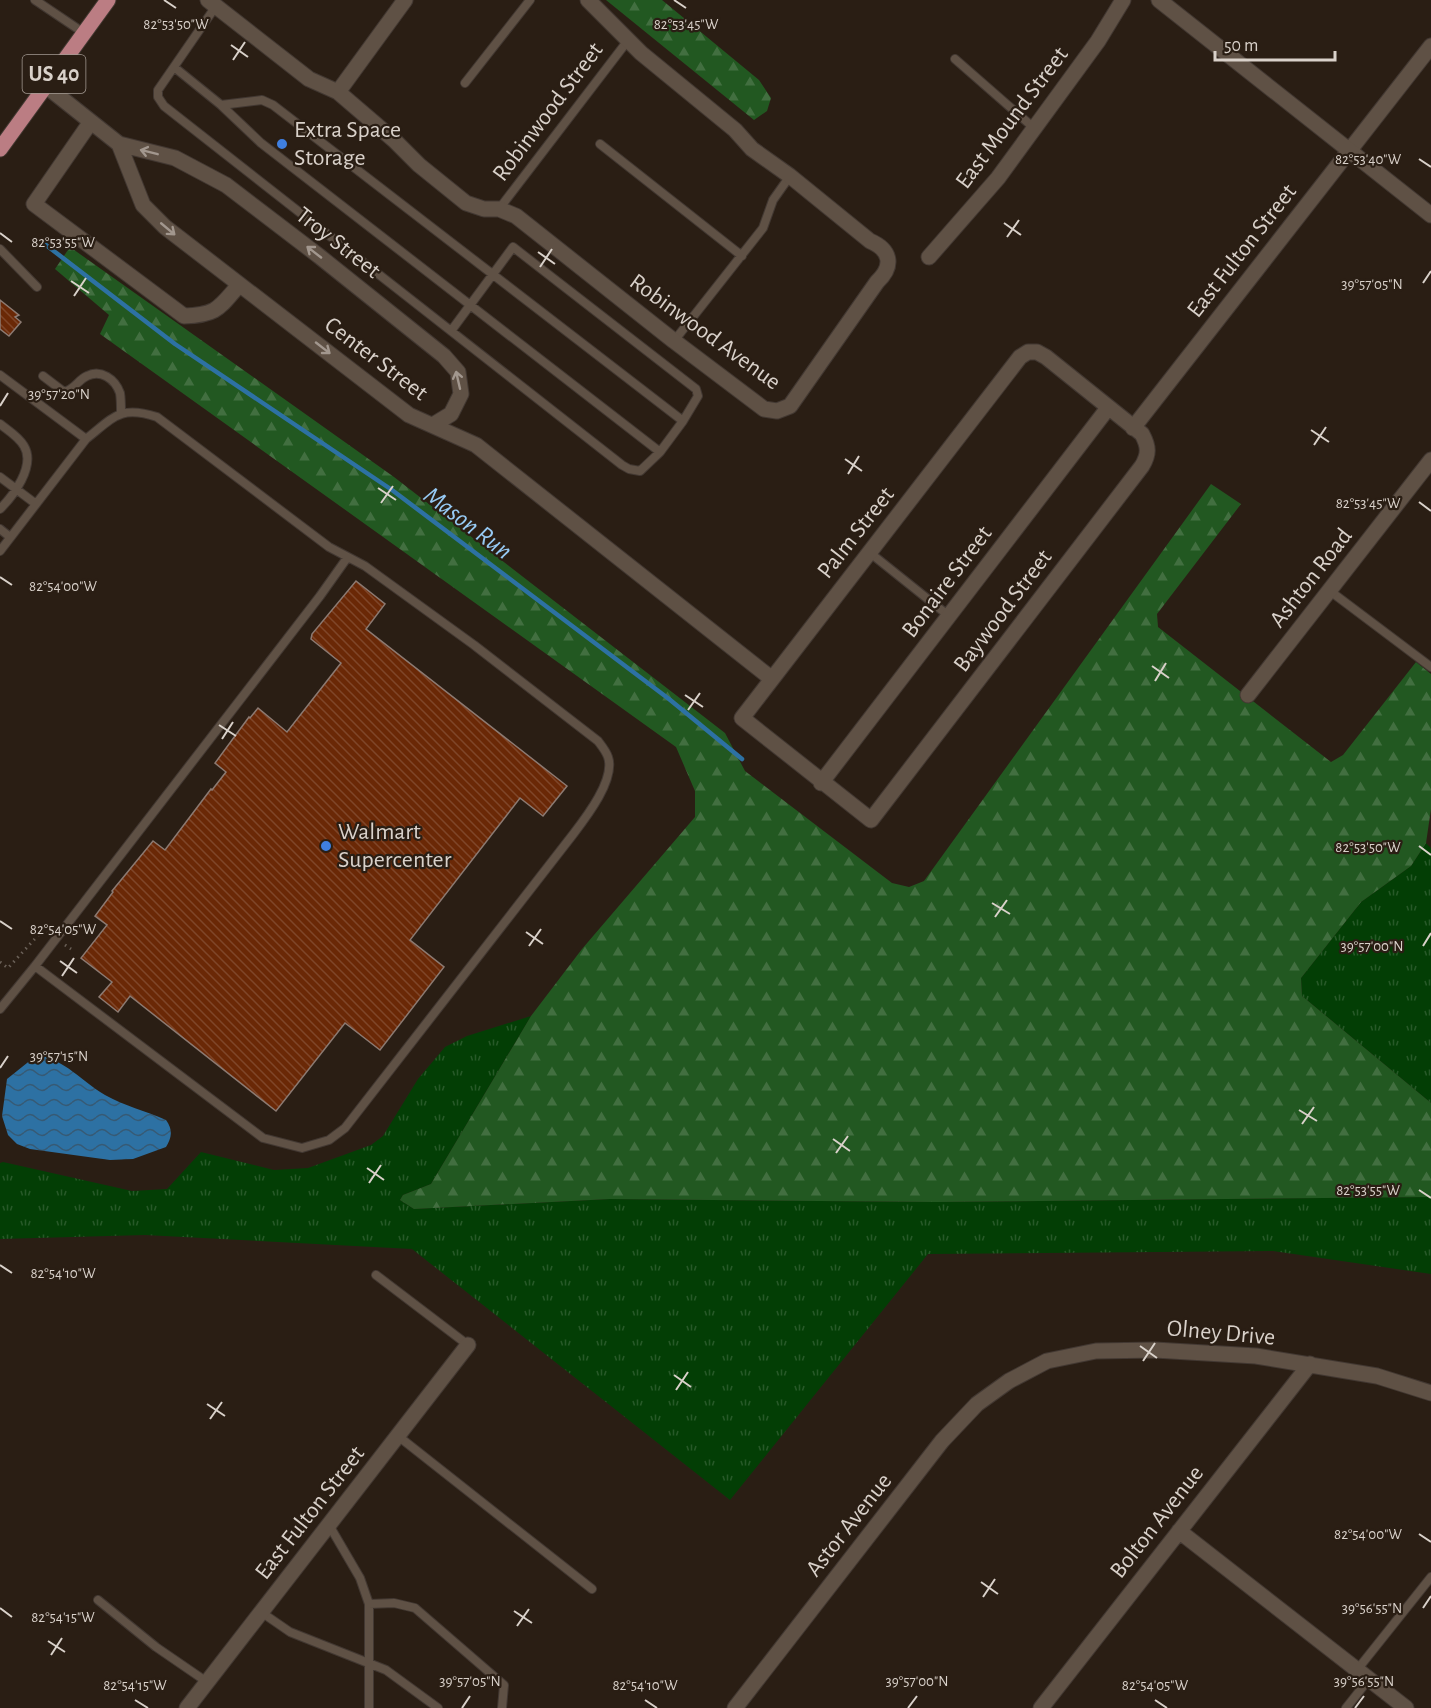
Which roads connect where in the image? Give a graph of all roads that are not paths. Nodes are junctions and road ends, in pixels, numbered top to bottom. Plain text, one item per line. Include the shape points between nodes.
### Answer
1 (35, 0) edge
2 (108, 0) edge
3 (405, 0) edge
4 (530, 0) edge
5 (588, 0) edge
6 (1123, 0) edge
7 (1159, 0) edge
8 (212, 3) edge
9 (84, 33) junction
10 (629, 39) junction
11 (1431, 46) edge
12 (955, 59) dead end
13 (174, 67) junction
14 (465, 83) dead end
15 (46, 86) junction
16 (338, 92) junction
17 (221, 105) junction
18 (90, 123) junction
19 (1034, 128) junction
20 (119, 144) junction
21 (600, 144) dead end
22 (0, 149) edge
23 (1350, 151) junction
24 (790, 176) junction
25 (499, 209) junction
26 (1431, 215) edge
27 (0, 249) edge
28 (742, 256) junction
29 (929, 257) dead end
30 (493, 274) junction
31 (239, 285) junction
32 (37, 287) dead end
33 (470, 305) junction
34 (451, 331) junction
35 (674, 341) junction
36 (0, 375) edge
37 (43, 376) dead end
38 (1108, 408) junction
39 (122, 412) junction
40 (683, 421) junction
41 (0, 424) edge
42 (433, 426) junction
43 (1133, 428) junction
44 (86, 439) junction
45 (660, 452) junction
46 (1431, 460) edge
47 (0, 477) edge
48 (16, 489) junction
49 (36, 504) junction
50 (0, 509) edge
51 (0, 529) edge
52 (10, 537) junction
53 (0, 551) edge
54 (869, 552) junction
55 (347, 558) junction
56 (1330, 591) junction
57 (949, 616) junction
58 (1431, 667) edge
59 (772, 678) junction
60 (1248, 695) dead end
61 (821, 783) junction
62 (871, 820) joint
63 (35, 966) junction
64 (0, 1009) edge
65 (376, 1275) dead end
66 (468, 1345) joint
67 (1310, 1364) junction
68 (1009, 1381) joint
69 (1431, 1393) edge
70 (398, 1436) junction
71 (329, 1525) junction
72 (1179, 1531) junction
73 (1431, 1577) edge
74 (592, 1589) dead end
75 (98, 1600) dead end
76 (369, 1604) junction
77 (261, 1612) junction
78 (369, 1663) junction
79 (1363, 1675) junction
80 (207, 1682) junction
81 (187, 1708) edge
82 (369, 1708) edge
83 (438, 1708) edge
84 (502, 1708) edge
85 (735, 1708) edge
86 (1041, 1708) edge
87 (1346, 1708) edge
88 (1406, 1708) edge

1 - 9 lane
2 - 9 main road, US 40
3 - 16 street
4 - 14 lane
5 - 10 street, Robinwood Avenue
6 - 19 street, East Mound Street
7 - 23 street
8 - 13 lane
8 - 16 street, Robinwood Avenue via 309,79
9 - 15 main road, US 40
10 - 24 street, Robinwood Avenue via 752,149
10 - 25 lane, Robinwood Street
11 - 23 street, East Fulton Street
12 - 19 lane
13 - 17 lane
13 - 34 lane via 158,90 164,105
15 - 18 street
15 - 22 main road, US 40
16 - 25 street, Robinwood Avenue via 466,203
17 - 30 lane via 262,100 273,105
17 - 33 lane via 261,143
18 - 20 street
18 - 31 street via 34,204 184,316 204,316 219,308
19 - 29 street, East Mound Street via 980,200
20 -> 31 street, Center Street via 143,205
42 -> 20 street, Troy Street via 452,414 461,394 458,372 444,356 226,185 175,158
21 - 28 lane
23 - 26 street
23 - 43 street, East Fulton Street
24 - 28 lane via 773,200 763,228
24 - 35 street, Robinwood Avenue via 880,245 888,264 885,274 790,406 777,411 764,409
25 - 35 street, Robinwood Avenue via 516,216
27 - 32 lane
28 - 35 lane
30 - 33 lane
30 - 40 lane
30 - 40 lane via 513,247 696,389 699,396
31 -> 42 street, Center Street via 409,415
33 - 34 lane
33 - 45 lane
34 - 45 lane via 629,469 640,471
36 - 44 lane
37 - 39 lane via 64,392 72,390 86,376 100,373 111,378 120,392
38 - 43 street, Palm Street
38 - 54 street, Palm Street via 1046,357 1028,352 1020,357
38 - 57 street, Bonaire Street
39 - 44 lane
39 - 55 lane via 141,411 158,417
40 - 45 lane
41 - 48 lane via 26,448 27,464
42 - 59 street, Center Street via 476,446
43 - 62 street, Baywood Street via 1148,444 1148,456 1142,466
44 - 49 lane
46 - 56 street, Ashton Road
47 - 48 lane
48 - 49 lane
48 - 50 lane
49 - 52 lane
51 - 52 lane
52 - 53 lane
54 - 57 lane
54 - 59 street, Palm Street
55 - 63 lane
55 - 63 lane via 364,566 474,645 598,741 609,758 606,780 596,803 571,837 345,1128 329,1140 302,1148 263,1138
56 - 58 lane
56 - 60 street, Ashton Road
57 - 61 street, Bonaire Street
59 - 61 street, Palm Street via 742,718
61 - 62 street, Palm Street
63 - 64 lane
65 - 66 lane
66 - 70 street, East Fulton Street
67 - 68 street, Olney Drive via 1256,1356 1096,1351 1047,1361
67 - 69 street, Olney Drive via 1377,1376
67 - 72 street, Bolton Avenue
68 - 85 street, Astor Avenue via 976,1404 942,1441
70 - 71 street, East Fulton Street
70 - 74 lane
71 - 76 lane via 360,1578
71 - 77 street, East Fulton Street
72 - 79 street
72 - 86 street, Bolton Avenue
73 - 79 lane
75 - 80 lane
76 - 78 lane
76 - 84 lane via 394,1603 415,1608 504,1685
77 - 78 lane via 290,1632
77 - 80 street, East Fulton Street
78 - 82 lane
78 - 83 lane via 398,1677
79 - 87 lane
79 - 88 street
80 - 81 street, East Fulton Street

